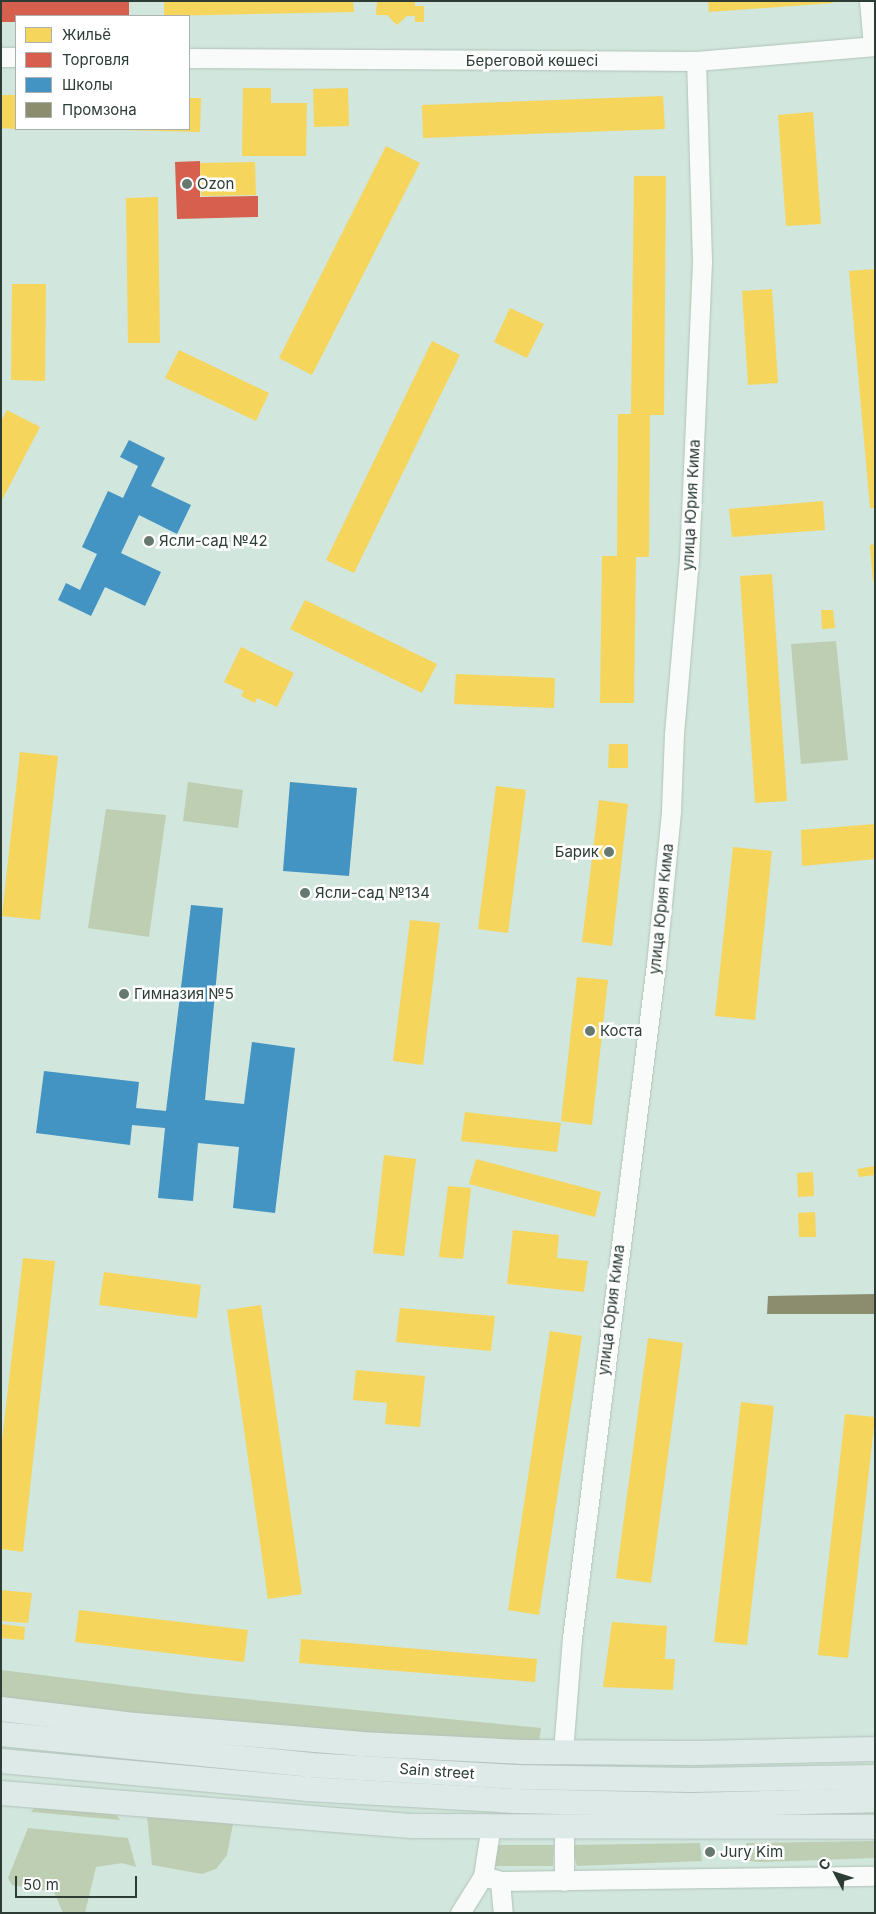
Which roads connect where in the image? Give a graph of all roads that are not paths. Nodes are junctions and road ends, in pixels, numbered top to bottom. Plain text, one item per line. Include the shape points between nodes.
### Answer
1 (869, 1) edge
2 (874, 46) edge
3 (1, 57) edge
4 (15, 57) edge
5 (190, 58) edge
6 (696, 61) junction
7 (1, 1709) edge
8 (1, 1734) edge
9 (875, 1749) edge
10 (521, 1752) junction
11 (562, 1752) junction
12 (777, 1752) junction
13 (1, 1761) edge
14 (394, 1768) junction
15 (873, 1777) edge
16 (1, 1793) edge
17 (412, 1796) junction
18 (875, 1800) edge
19 (851, 1801) junction
20 (490, 1825) junction
21 (556, 1826) junction
22 (738, 1827) junction
23 (875, 1827) edge
24 (875, 1876) edge
25 (492, 1878) junction
26 (564, 1880) junction
27 (460, 1913) edge
28 (503, 1913) edge

1 - 2 street
2 - 6 street, Береговой көшесі
3 - 4 street
5 - 6 street, Береговой көшесі
6 - 11 street, улица Юрия Кима via 702,261 689,560 674,734 671,811 656,966 572,1638
7 - 10 main road, Sain street via 253,1735
8 - 14 main road, Sain street via 308,1765
9 - 12 main road, Sain street
10 - 11 main road, Sain street
10 - 14 main road
11 - 12 main road, Sain street
12 - 15 main road
13 - 17 main road, Sain street
14 - 15 main road, Sain street via 516,1777 690,1780
16 - 20 main road via 414,1826
17 - 19 main road, Sain street via 690,1805
17 - 21 main road
18 - 19 main road, Sain street
19 - 22 main road
20 - 21 main road
20 - 25 street
21 - 22 main road
21 - 26 street
22 - 23 main road
24 - 26 street
25 - 26 street
25 - 27 street
25 - 28 street

